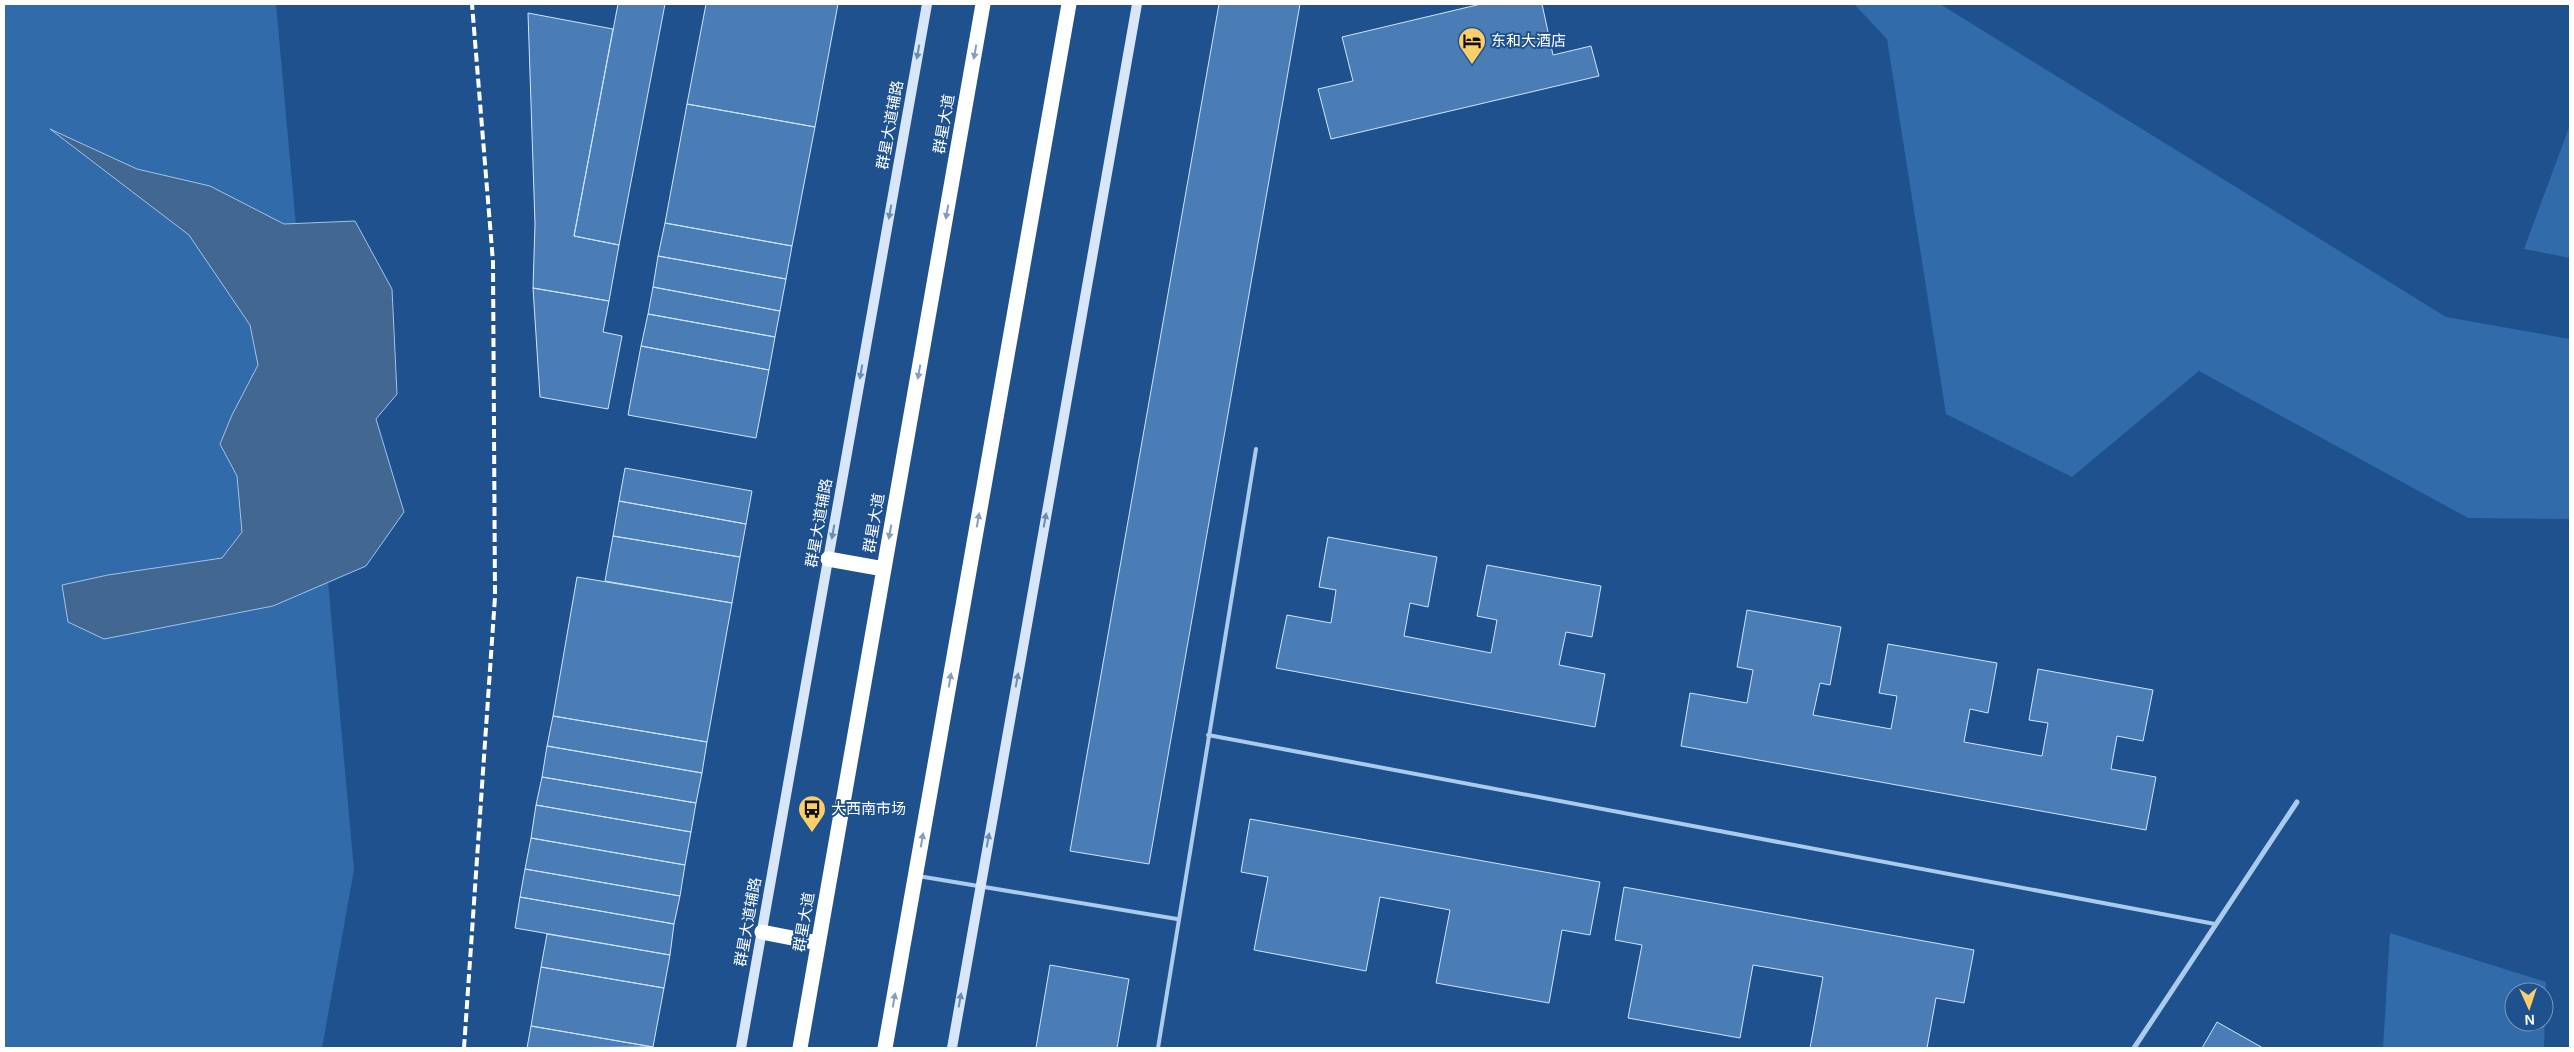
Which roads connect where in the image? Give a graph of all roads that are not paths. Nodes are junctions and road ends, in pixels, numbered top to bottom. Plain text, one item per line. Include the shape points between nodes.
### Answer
1 (927, 4) edge
2 (984, 4) edge
3 (1069, 4) edge
4 (1137, 4) edge
5 (1256, 448) dead end
6 (828, 559) junction
7 (884, 569) junction
8 (1208, 735) junction
9 (2297, 802) dead end
10 (916, 875) junction
11 (980, 886) junction
12 (1177, 919) junction
13 (2215, 924) junction
14 (762, 932) junction
15 (818, 943) junction
16 (741, 1048) edge
17 (800, 1048) edge
18 (885, 1048) edge
19 (952, 1048) edge
20 (1158, 1048) edge
21 (2134, 1048) edge

1 -> 6 street, 群星大道辅路
2 -> 7 highway, 群星大道
10 -> 3 highway
11 -> 4 street
5 - 8 lane
6 - 7 highway
6 - 14 street, 群星大道辅路
7 - 15 highway, 群星大道
8 - 12 lane
8 - 13 lane
9 - 13 street
10 - 11 lane
18 -> 10 highway
11 - 12 lane
19 -> 11 street
12 - 20 lane
13 - 21 street
14 - 15 highway
14 - 16 street, 群星大道辅路
15 - 17 highway, 群星大道

